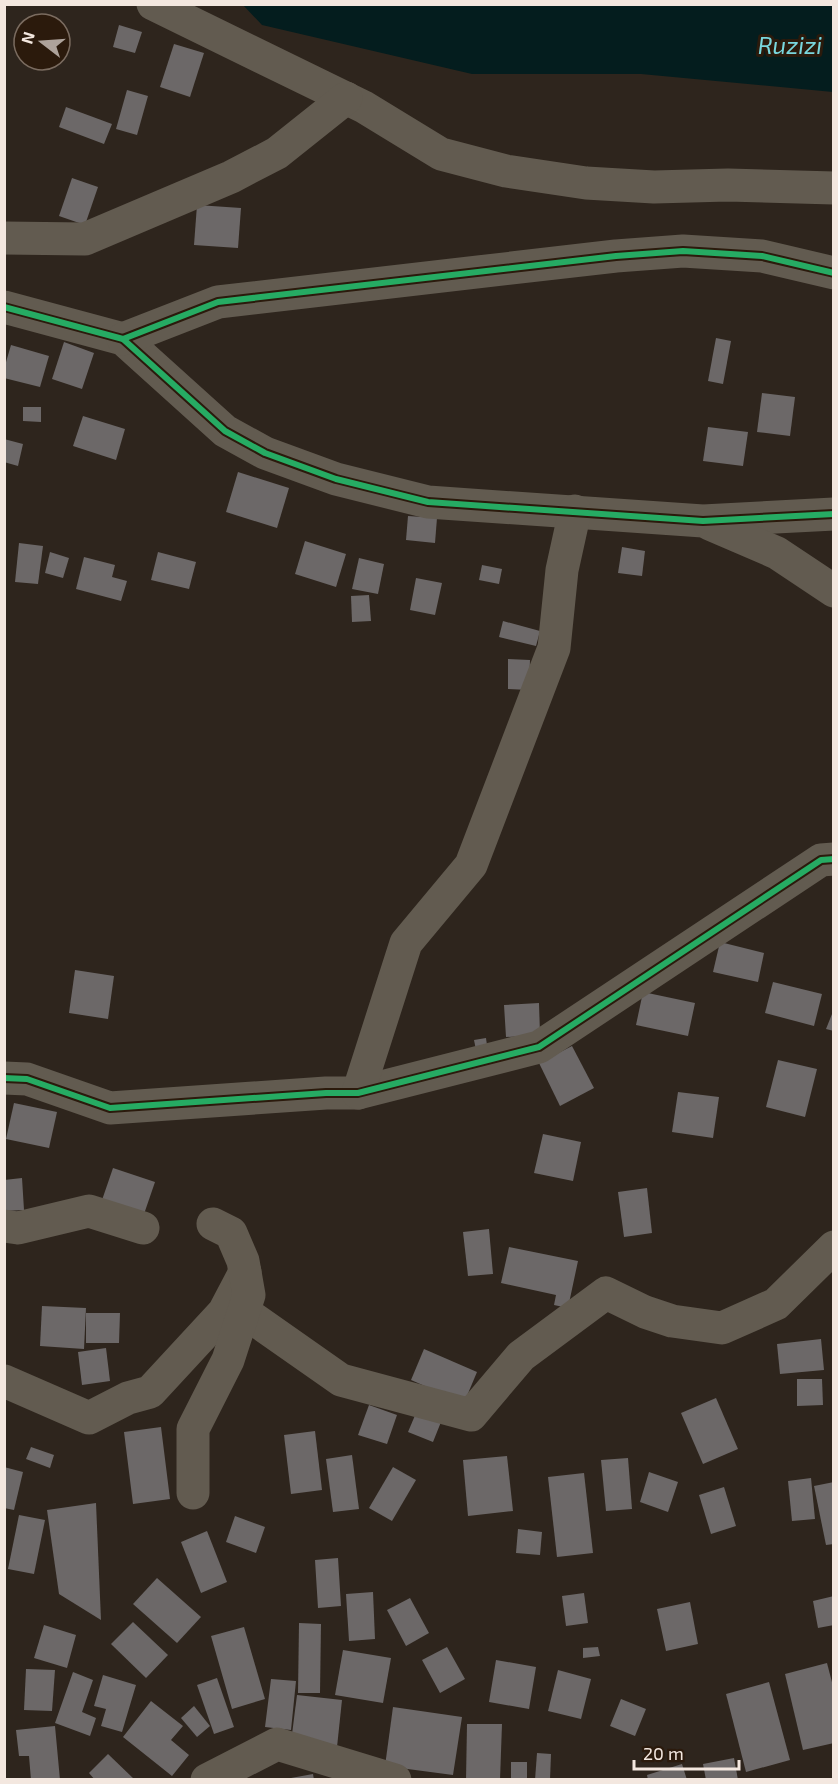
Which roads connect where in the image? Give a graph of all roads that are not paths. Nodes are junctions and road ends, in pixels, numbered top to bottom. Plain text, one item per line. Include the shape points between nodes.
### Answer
1 (153, 4) edge
2 (346, 98) junction
3 (834, 188) edge
4 (4, 238) edge
5 (834, 273) edge
6 (4, 307) edge
7 (123, 339) junction
8 (575, 511) junction
9 (834, 514) edge
10 (703, 521) junction
11 (834, 591) edge
12 (834, 860) edge
13 (4, 1078) edge
14 (358, 1094) junction
15 (213, 1224) dead end
16 (4, 1226) edge
17 (143, 1228) dead end
18 (834, 1247) edge
19 (245, 1272) junction
20 (244, 1312) junction
21 (4, 1381) edge
22 (193, 1493) dead end
23 (207, 1779) edge
24 (395, 1779) edge

1 - 2 street
2 - 3 street via 441,154 506,171 586,183 654,187
2 - 4 street via 277,153 231,177 85,239
5 - 7 street via 762,256 683,251 615,256 218,302
6 - 7 street
7 - 8 street via 225,431 265,453 336,479 428,502
8 - 10 street
8 - 14 street via 562,570 554,648 547,668 471,865 406,943
9 - 10 street
10 - 11 street via 777,553
12 - 14 street via 821,860 539,1047
13 - 14 street via 27,1079 110,1108
15 - 19 street via 231,1233
16 - 17 street via 18,1228 89,1211
18 - 20 street via 776,1304 722,1328 672,1321 606,1293 521,1356 471,1415 340,1380
19 - 20 street via 249,1295
19 - 21 street via 224,1312 150,1392 128,1398 89,1418
20 - 22 street via 228,1360 193,1429
23 - 24 street via 277,1744

